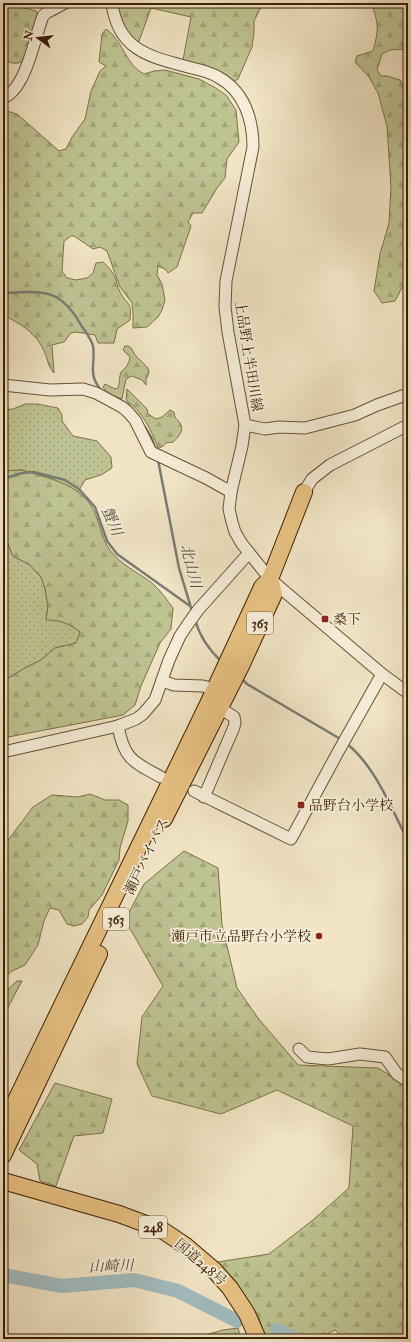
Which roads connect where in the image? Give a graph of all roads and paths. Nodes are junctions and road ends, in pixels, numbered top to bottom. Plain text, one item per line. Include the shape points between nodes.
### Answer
1 (65, 3) edge
2 (112, 3) edge
3 (3, 98) edge
4 (3, 385) edge
5 (408, 394) edge
6 (245, 425) junction
7 (408, 425) edge
8 (231, 492) junction
9 (304, 492) joint
10 (249, 553) junction
11 (270, 579) junction
12 (382, 674) junction
13 (226, 680) junction
14 (162, 681) junction
15 (214, 689) junction
16 (408, 693) edge
17 (220, 708) junction
18 (118, 726) junction
19 (3, 752) edge
20 (161, 777) dead end
21 (194, 791) dead end
22 (204, 797) junction
23 (299, 1049) dead end
24 (408, 1081) edge
25 (3, 1126) edge
26 (3, 1155) edge
27 (3, 1181) edge
28 (258, 1339) edge

1 - 3 street via 43,16 21,78 11,93
2 - 6 street, 上品野上半田川線 via 123,36 135,47 223,80 237,93 252,124 253,147 226,281 225,307
4 - 8 street via 50,390 83,389 96,393 128,412 156,454
5 - 6 street via 355,415 305,428 265,429
6 - 8 street, 上品野上半田川線
7 - 9 street via 330,464 312,479
8 - 10 street, 上品野上半田川線 via 229,509 234,527
9 - 11 highway, 瀬戸バイパス / 363
10 - 11 street, 上品野上半田川線
10 - 14 street via 188,624 169,660
11 - 12 street, 上品野上半田川線
11 - 13 highway, 瀬戸バイパス / 363 via 262,587
12 - 16 street, 上品野上半田川線
12 - 22 street via 291,839
13 - 15 highway, 瀬戸バイパス / 363
13 - 17 highway, 瀬戸バイパス / 363
14 - 15 street via 174,685
14 - 18 street via 150,708 136,719
15 - 25 highway, 瀬戸バイパス / 363
17 - 22 street via 234,717 234,726
17 - 26 highway, 瀬戸バイパス / 363 via 153,841
18 - 19 street
18 - 20 street via 122,745 131,759
21 - 22 street
23 - 24 street via 307,1057 328,1059 360,1054 385,1057 397,1074
27 - 28 highway, 国道248号 / 248 via 119,1214 162,1230 186,1246 225,1282 247,1314

